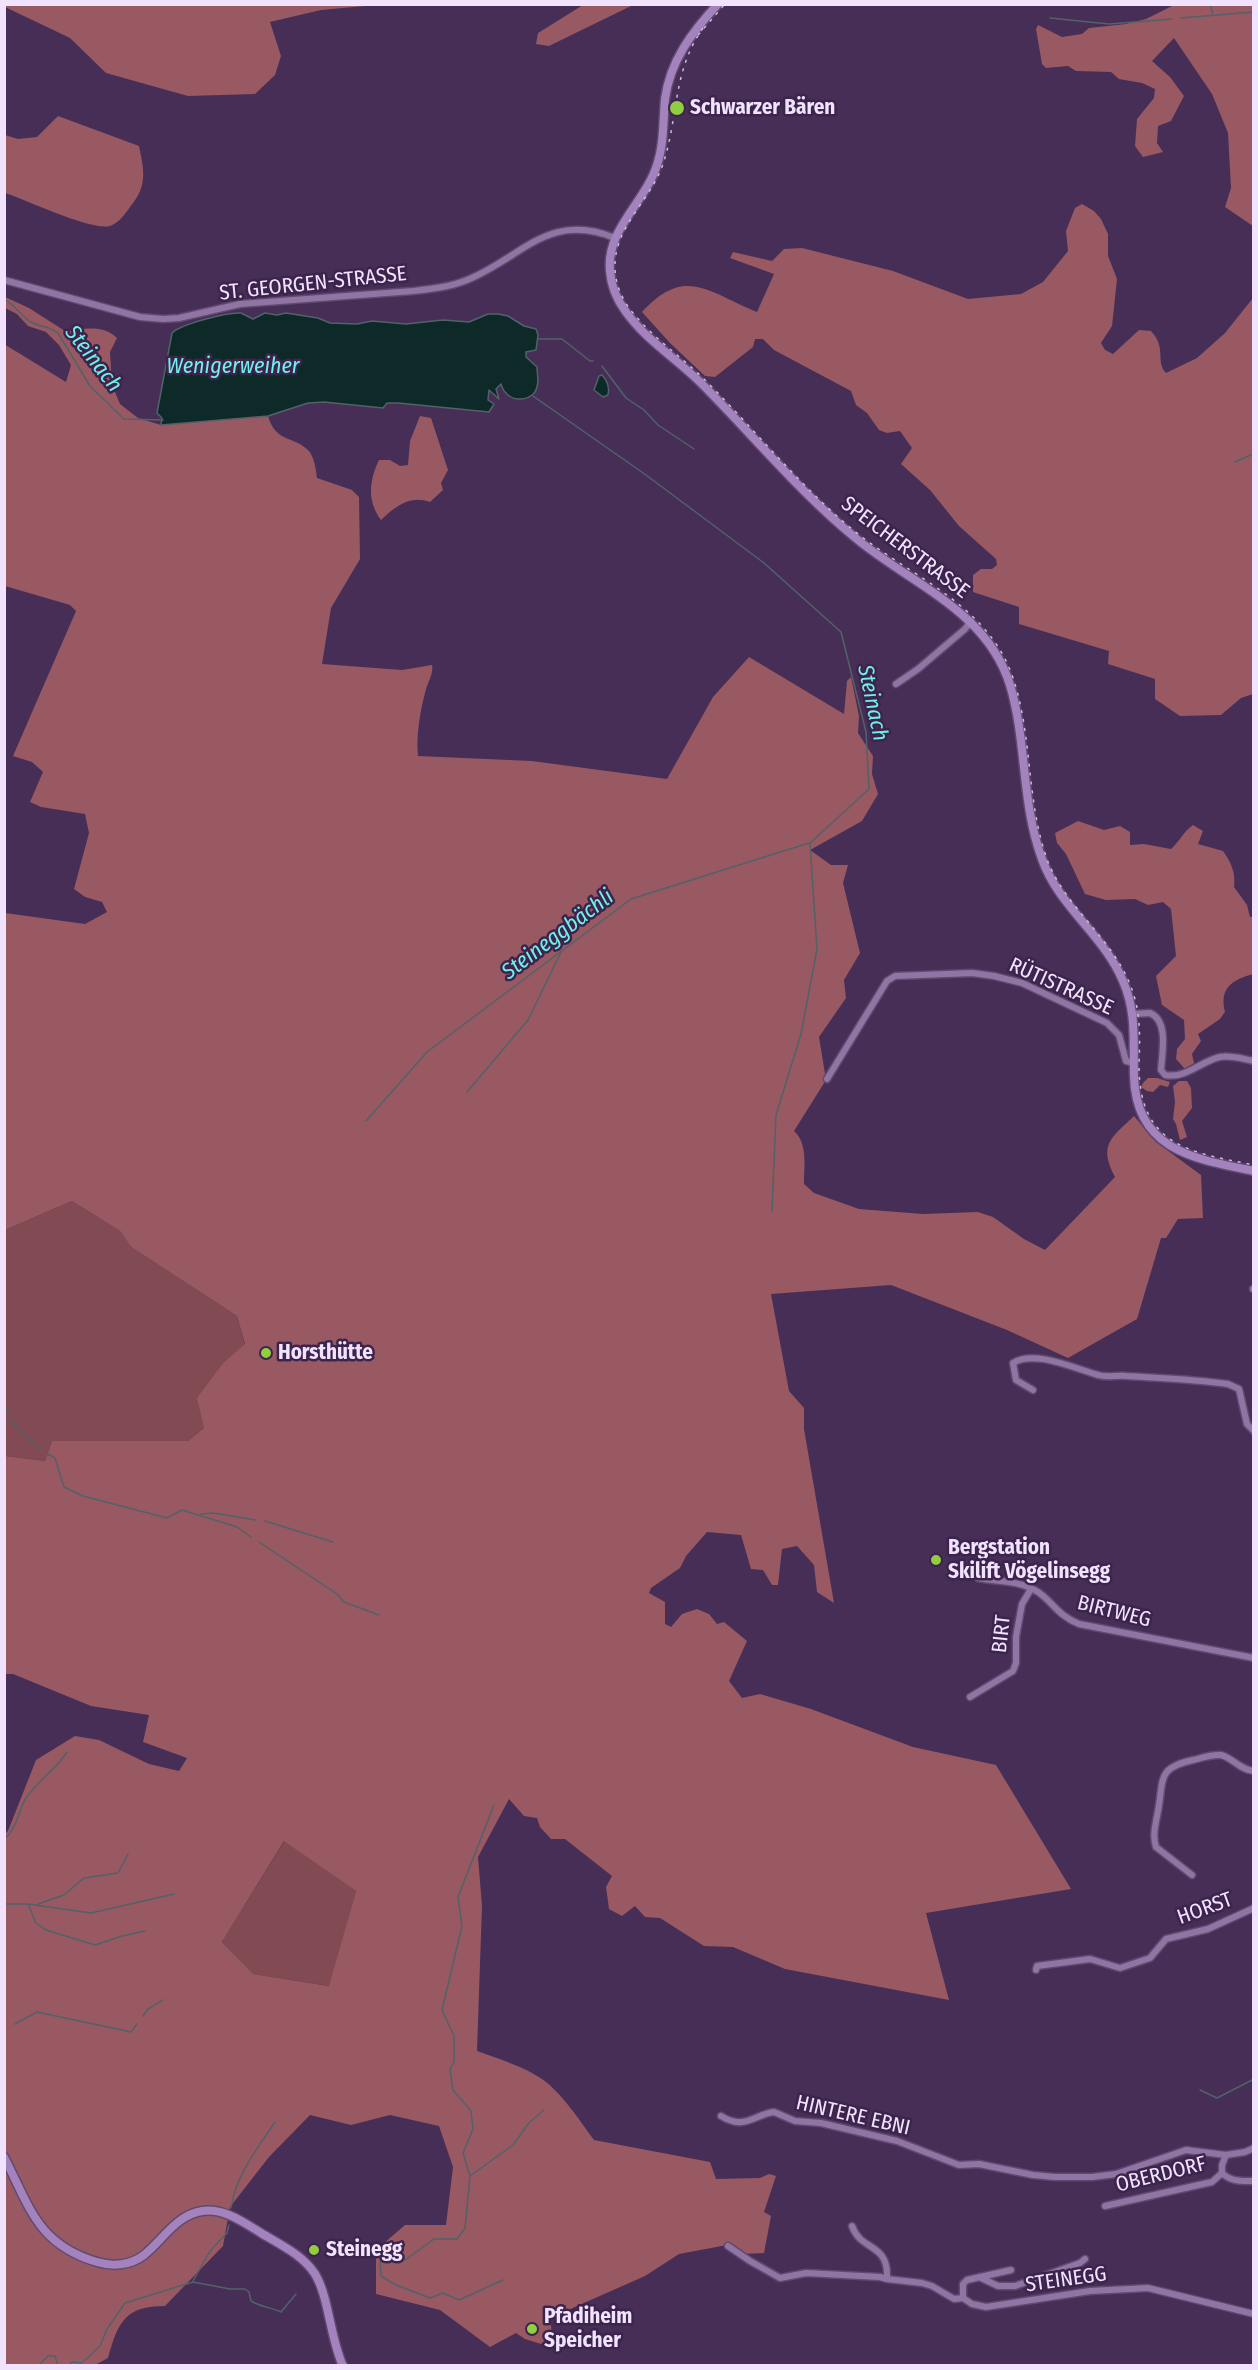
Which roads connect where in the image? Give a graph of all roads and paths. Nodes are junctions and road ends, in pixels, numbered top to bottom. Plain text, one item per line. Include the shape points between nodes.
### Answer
1 (718, 4) edge
2 (615, 238) junction
3 (4, 280) edge
4 (971, 621) junction
5 (896, 684) dead end
6 (1133, 1014) junction
7 (1254, 1061) edge
8 (1134, 1063) junction
9 (828, 1079) dead end
10 (1254, 1171) edge
11 (1033, 1390) dead end
12 (1254, 1431) edge
13 (978, 1578) dead end
14 (1031, 1589) junction
15 (1254, 1658) edge
16 (970, 1697) dead end
17 (1254, 1771) edge
18 (1192, 1875) dead end
19 (1254, 1908) edge
20 (1036, 1970) dead end
21 (721, 2116) dead end
22 (1254, 2148) edge
23 (1226, 2155) junction
24 (4, 2157) edge
25 (1011, 2170) joint
26 (1222, 2174) junction
27 (1254, 2181) edge
28 (1105, 2206) dead end
29 (852, 2226) dead end
30 (728, 2246) dead end
31 (1085, 2259) dead end
32 (1011, 2270) dead end
33 (979, 2277) junction
34 (887, 2279) junction
35 (963, 2298) junction
36 (1254, 2314) edge
37 (343, 2366) edge

1 - 2 main road, SPEICHERSTRASSE via 675,61 666,94 657,168
2 - 3 street, ST. GEORGEN-STRASSE via 591,229 568,229 524,246 467,280 441,287 240,304 173,319 140,317
2 - 4 main road, SPEICHERSTRASSE via 609,262 611,281 619,303 633,321 695,376 835,520
4 - 5 street
4 - 6 main road, SPEICHERSTRASSE via 994,649 1011,688 1034,829 1048,874 1067,905 1117,968
6 - 7 street via 1150,1013 1160,1021 1161,1070 1165,1075 1187,1072 1224,1057
6 - 8 main road, SPEICHERSTRASSE
8 - 9 street, RÜTISTRASSE via 1126,1061 1119,1035 1107,1023 1022,983 972,973 895,976 887,981
8 - 10 main road, SPEICHERSTRASSE via 1139,1106 1152,1130 1167,1145 1193,1158
11 - 12 street via 1016,1380 1013,1363 1035,1359 1100,1376 1233,1385 1239,1389 1247,1424
13 - 14 street, BIRTWEG via 1010,1581
14 - 15 street, BIRTWEG via 1078,1624
14 - 16 street, BIRT via 1022,1604 1013,1671
17 - 18 street via 1215,1755 1181,1763 1162,1779 1154,1835 1156,1847
19 - 20 street, HORST via 1208,1929 1166,1939 1150,1958 1120,1968 1090,1959 1037,1966
21 - 25 street, HINTERE EBNI via 744,2121 774,2112 795,2121 822,2123 897,2141 959,2165
22 - 23 street, OBERDORF
23 - 25 street, OBERDORF via 1186,2150 1134,2170 1092,2177 1055,2178
23 - 26 street, OBERDORF
24 - 37 main road via 49,2237 78,2256 112,2265 135,2261 180,2220 203,2211 219,2212 243,2222 292,2252 312,2269 321,2289
26 - 27 street, OBERDORF via 1232,2180
26 - 28 street, OBERDORF via 1212,2182
29 - 34 street via 885,2259
30 - 34 street, STEINEGG via 780,2278 806,2273
31 - 33 street via 1015,2286 998,2286
32 - 33 street
33 - 35 street via 963,2284
34 - 35 street, STEINEGG via 922,2283 954,2299
35 - 36 street, STEINEGG via 986,2307 1148,2288

